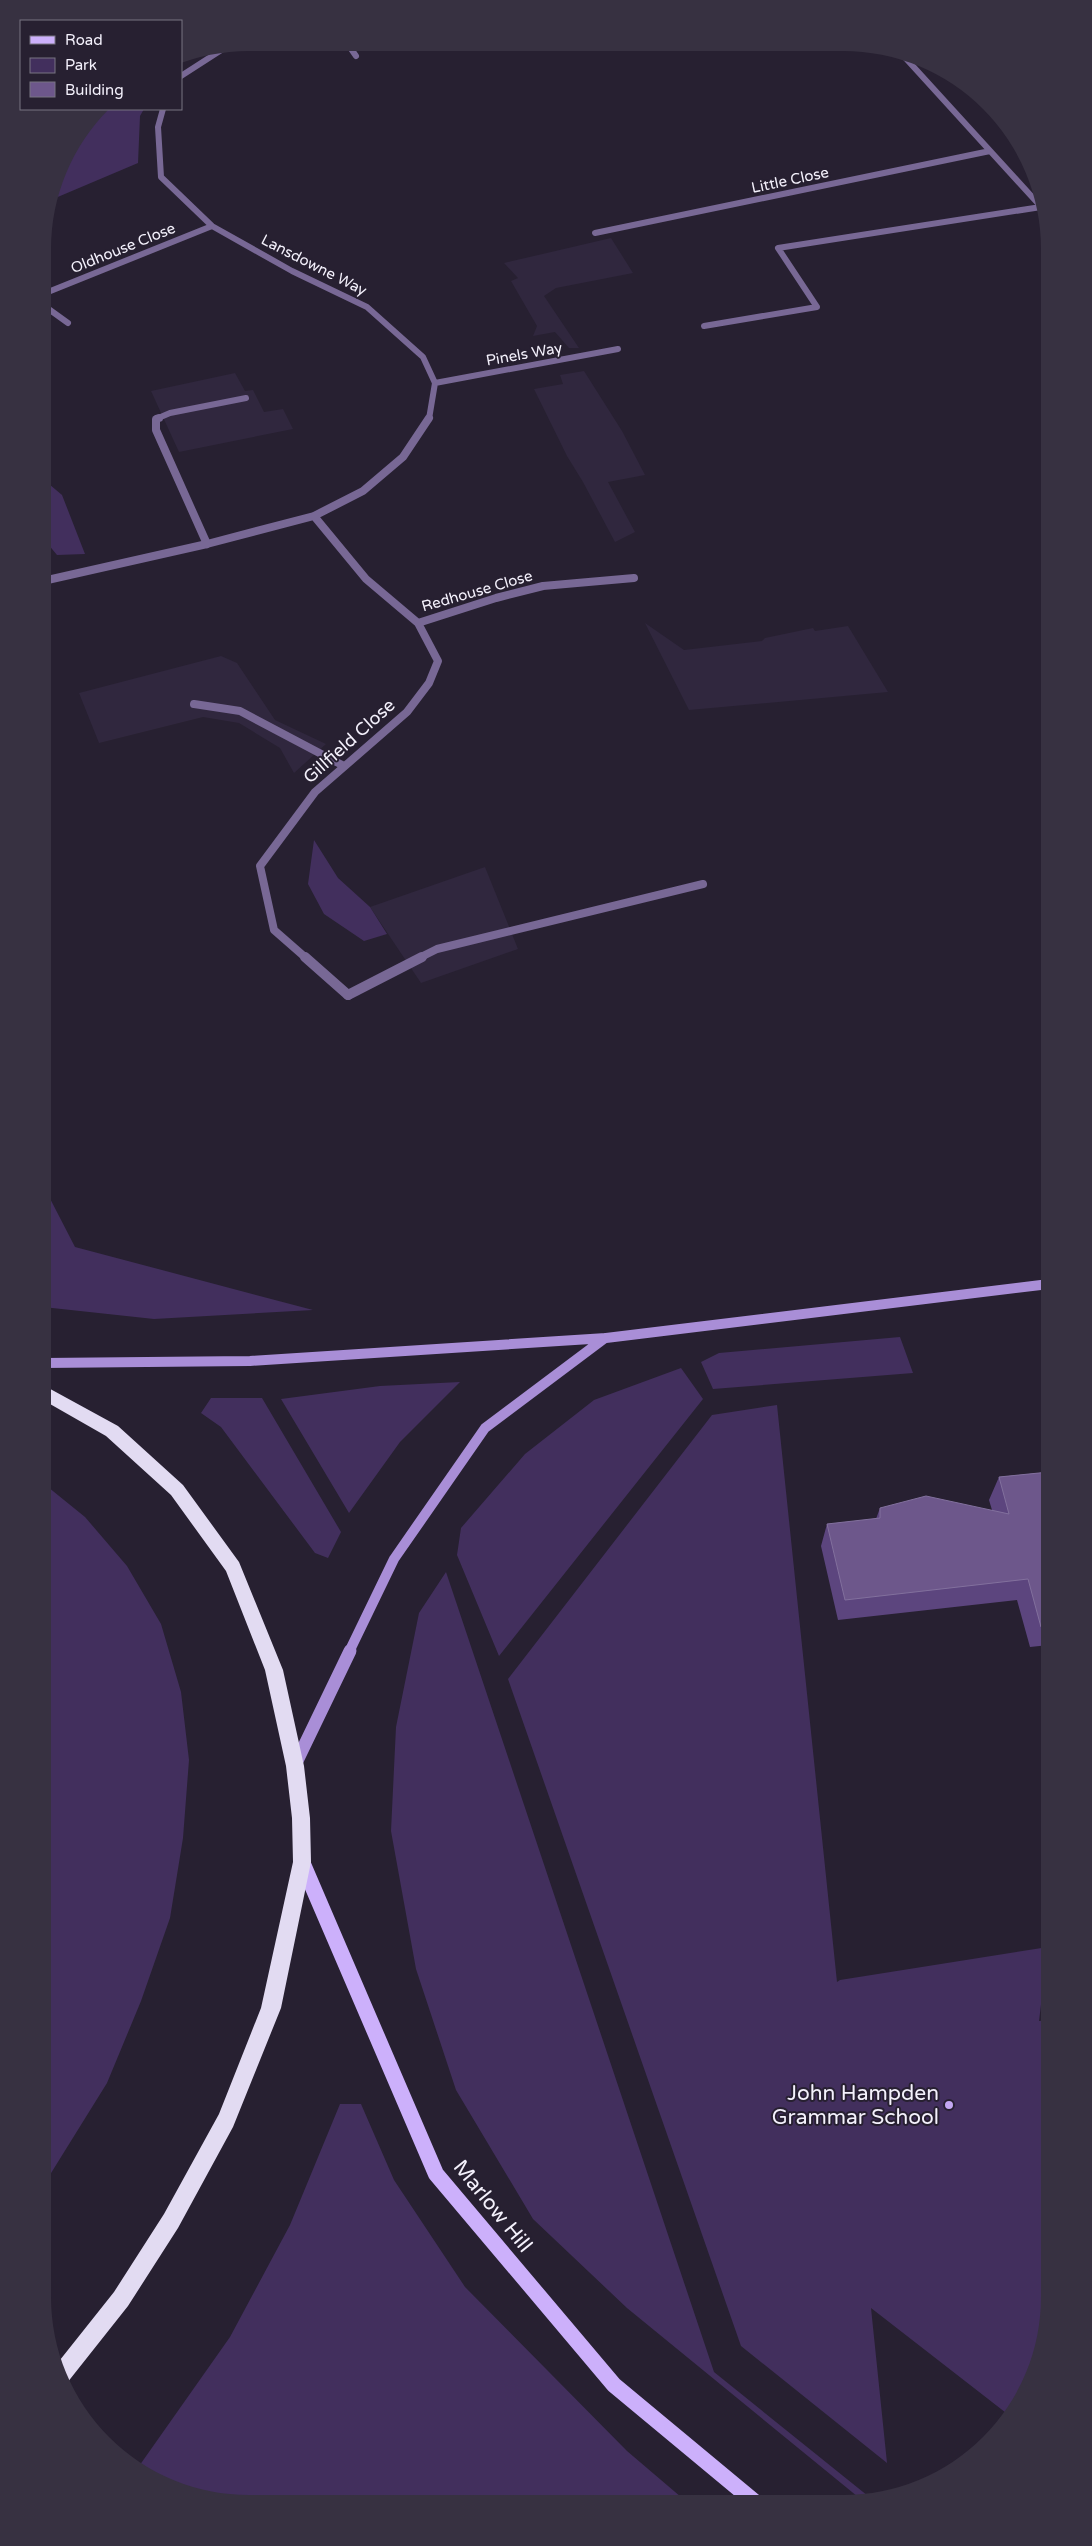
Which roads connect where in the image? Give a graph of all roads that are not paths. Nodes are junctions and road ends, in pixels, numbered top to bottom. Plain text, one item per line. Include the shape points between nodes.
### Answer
1 (353, 51) edge
2 (214, 54) edge
3 (356, 56) dead end
4 (910, 63) edge
5 (182, 75) edge
6 (163, 110) edge
7 (990, 151) junction
8 (1034, 200) edge
9 (1037, 210) edge
10 (212, 226) junction
11 (595, 233) dead end
12 (51, 291) edge
13 (51, 311) edge
14 (68, 323) dead end
15 (704, 326) dead end
16 (618, 349) dead end
17 (435, 382) junction
18 (246, 398) dead end
19 (314, 516) junction
20 (207, 544) junction
21 (634, 578) dead end
22 (51, 579) edge
23 (418, 623) junction
24 (194, 704) dead end
25 (344, 766) junction
26 (703, 884) dead end
27 (1041, 1285) edge
28 (606, 1338) junction
29 (51, 1363) edge
30 (51, 1397) edge
31 (295, 1766) junction
32 (302, 1862) junction
33 (65, 2370) edge
34 (746, 2495) edge

1 - 3 street
2 - 5 street
4 - 7 street
6 - 10 street, Lansdowne Way via 158,127 161,177
7 - 8 street
7 - 11 street, Little Close
9 - 15 street via 778,248 817,307
10 - 12 street, Oldhouse Close
10 - 17 street, Lansdowne Way via 292,271 367,307 424,357
13 - 14 street
16 - 17 street, Pinels Way
17 - 19 street via 429,420 403,457 363,491
18 - 20 street via 170,412 156,419 156,430
19 - 20 street
19 - 23 street, Gillfield Close via 366,579
20 - 22 street
21 - 23 street, Redhouse Close via 543,586
23 - 25 street, Gillfield Close via 438,661 429,683 407,712
24 - 25 street via 240,710
25 - 26 street, Gillfield Close via 315,792 260,866 274,930 348,995 437,949
27 - 28 street
28 - 29 street via 250,1361
28 - 31 street via 485,1428 394,1559
30 - 31 highway via 112,1431 176,1490 233,1567 274,1670
31 - 32 highway
32 - 33 highway via 271,2008 226,2120 171,2221 121,2298
32 - 34 main road, Marlow Hill via 436,2174 614,2385

